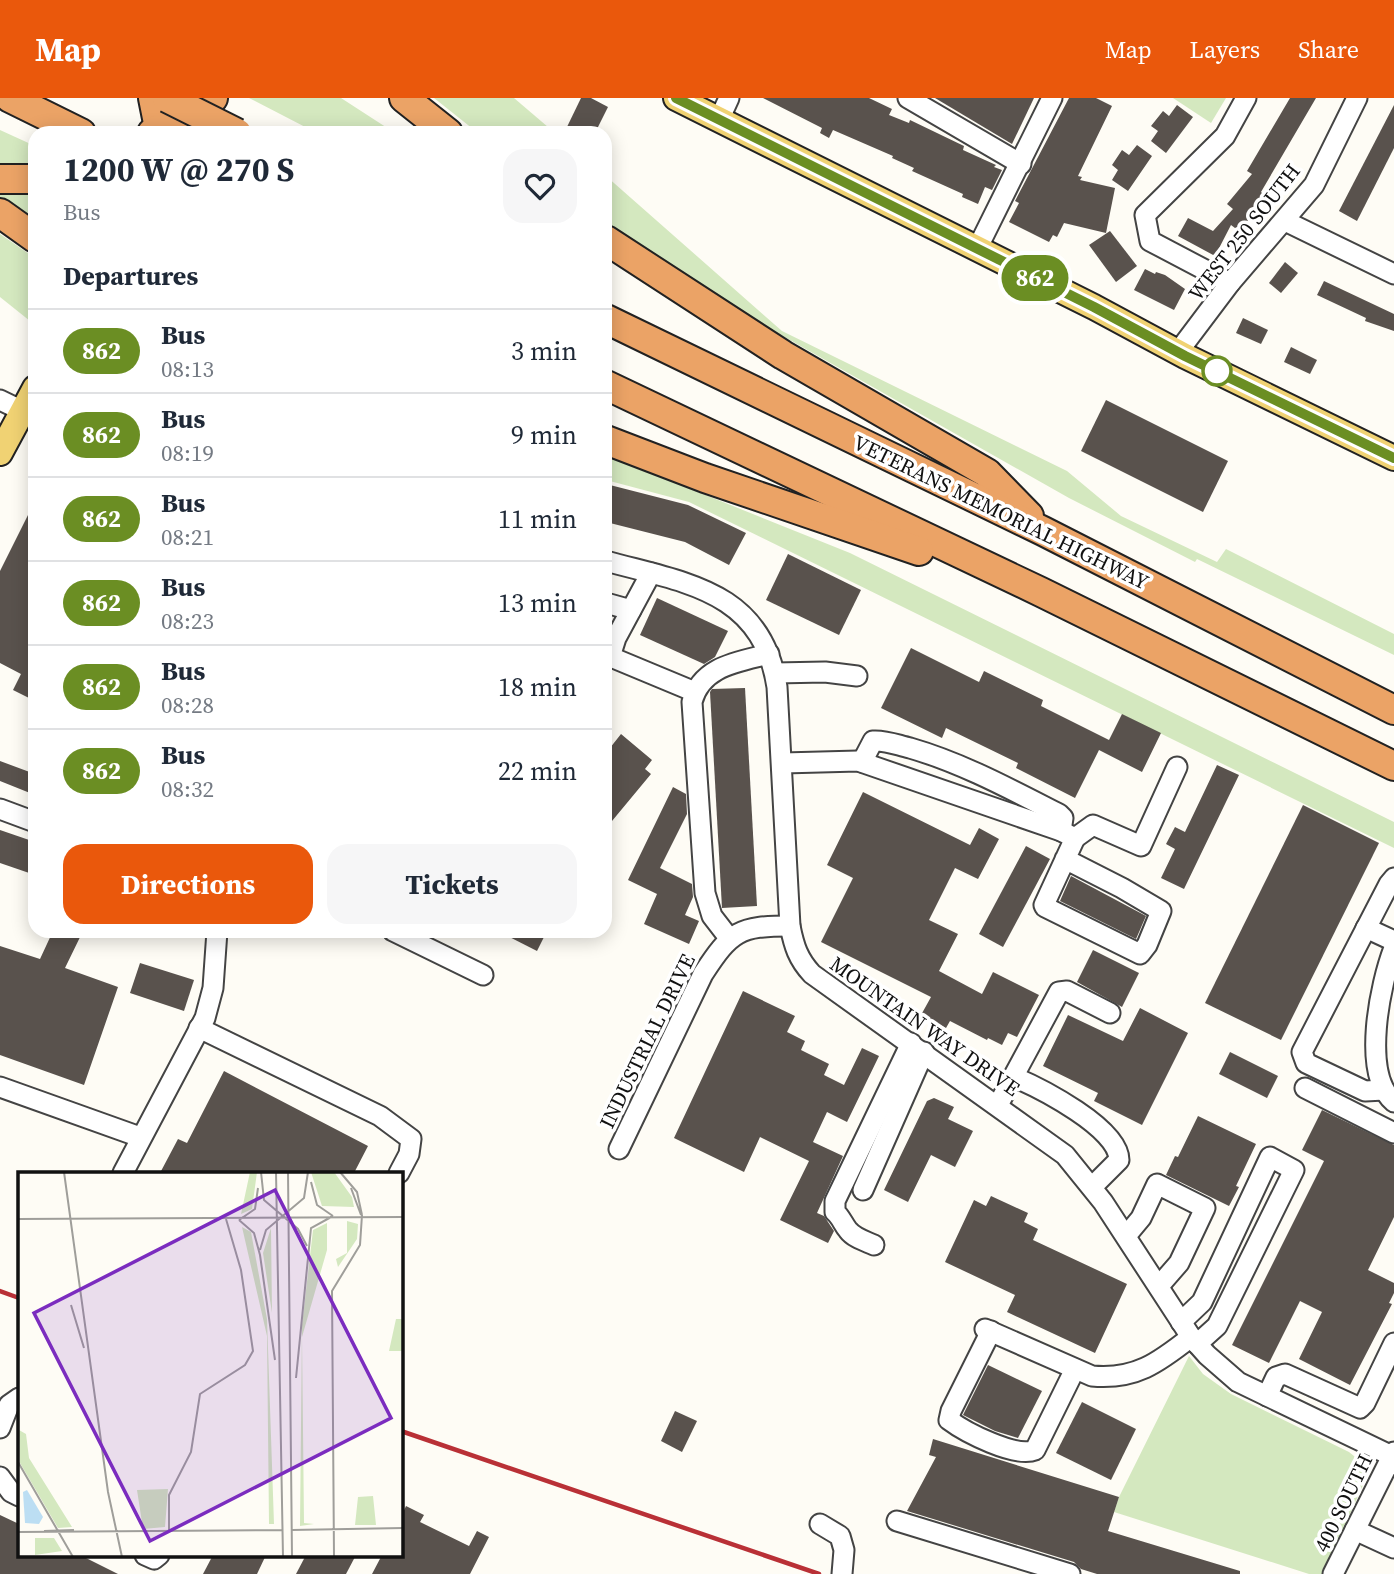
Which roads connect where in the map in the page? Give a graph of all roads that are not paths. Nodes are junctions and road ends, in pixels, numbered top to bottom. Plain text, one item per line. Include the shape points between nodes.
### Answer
1 (10, 98) edge
2 (153, 98) edge
3 (167, 98) edge
4 (174, 98) edge
5 (213, 98) edge
6 (404, 98) edge
7 (676, 98) edge
8 (908, 98) edge
9 (1052, 98) edge
10 (1246, 98) edge
11 (1357, 98) edge
12 (724, 109) edge
13 (66, 126) edge
14 (157, 126) edge
15 (161, 126) edge
16 (168, 126) edge
17 (223, 126) edge
18 (440, 126) edge
19 (1021, 164) junction
20 (0, 178) edge
21 (28, 179) edge
22 (0, 213) edge
23 (1284, 221) junction
24 (28, 233) edge
25 (612, 244) edge
26 (977, 249) junction
27 (1394, 274) edge
28 (1230, 283) junction
29 (612, 322) edge
30 (1178, 352) junction
31 (612, 388) edge
32 (19, 410) edge
33 (612, 442) edge
34 (0, 453) edge
35 (1394, 458) edge
36 (1043, 531) junction
37 (612, 563) edge
38 (651, 573) junction
39 (1041, 592) junction
40 (612, 605) edge
41 (631, 610) junction
42 (612, 646) edge
43 (769, 654) junction
44 (612, 658) edge
45 (775, 673) junction
46 (857, 676) dead end
47 (695, 692) junction
48 (1394, 710) edge
49 (862, 762) junction
50 (783, 763) junction
51 (1394, 766) edge
52 (1177, 767) dead end
53 (978, 774) junction
54 (969, 799) junction
55 (0, 809) edge
56 (28, 819) edge
57 (1068, 834) junction
58 (1065, 859) junction
59 (1394, 878) edge
60 (790, 926) junction
61 (1366, 928) junction
62 (217, 938) edge
63 (407, 938) edge
64 (729, 938) junction
65 (1394, 942) edge
66 (1394, 948) edge
67 (483, 975) dead end
68 (1110, 1013) dead end
69 (199, 1028) junction
70 (917, 1048) junction
71 (1013, 1076) junction
72 (0, 1087) edge
73 (1305, 1088) dead end
74 (1389, 1096) edge
75 (998, 1105) junction
76 (1394, 1133) edge
77 (141, 1137) junction
78 (619, 1149) dead end
79 (124, 1172) edge
80 (400, 1172) edge
81 (1092, 1187) junction
82 (863, 1189) dead end
83 (1126, 1236) junction
84 (874, 1245) dead end
85 (1159, 1286) junction
86 (1190, 1334) junction
87 (1394, 1343) edge
88 (1075, 1369) junction
89 (1267, 1396) junction
90 (10, 1402) edge
91 (0, 1428) edge
92 (1393, 1454) edge
93 (0, 1477) edge
94 (18, 1496) edge
95 (898, 1521) dead end
96 (820, 1524) dead end
97 (1355, 1530) junction
98 (1394, 1548) edge
99 (842, 1574) edge
100 (1070, 1574) edge
101 (1333, 1574) edge

1 - 13 highway
2 - 14 highway
3 - 17 highway, bridge
4 - 15 main road
5 - 16 highway
6 - 18 highway
7 - 12 main road
8 - 19 street
9 - 19 street
10 - 28 street via 1224,136 1145,215 1150,241
11 - 23 street, WEST 250 SOUTH via 1314,185
12 - 26 main road
19 - 26 street
20 - 21 highway
22 - 24 highway
23 - 27 street
23 - 28 street, WEST 250 SOUTH
25 - 36 highway via 783,355 987,473
26 - 30 main road
28 - 30 street, WEST 250 SOUTH
29 - 36 highway, VETERANS MEMORIAL HIGHWAY
30 - 35 main road
31 - 39 highway
32 - 34 main road
33 - 39 highway
36 - 48 highway, VETERANS MEMORIAL HIGHWAY
37 - 38 street, MOUNTAIN WAY DRIVE
38 - 41 street
38 - 43 street, MOUNTAIN WAY DRIVE via 727,602 754,626
39 - 51 highway
40 - 41 street
41 - 42 street
43 - 45 street, MOUNTAIN WAY DRIVE
43 - 47 street via 715,670
44 - 47 street
45 - 46 street
45 - 50 street, MOUNTAIN WAY DRIVE
47 - 64 street via 705,893 712,916
49 - 50 street
49 - 53 street via 873,741 883,740
49 - 54 street
50 - 60 street, MOUNTAIN WAY DRIVE
52 - 57 street via 1141,846 1093,825
53 - 54 street
53 - 57 street via 1059,814
54 - 57 street
55 - 56 street
57 - 58 street
58 - 58 street via 1045,907 1136,954 1143,952 1161,911
59 - 61 street
60 - 64 street via 761,926
60 - 70 street, MOUNTAIN WAY DRIVE via 794,949 812,974
61 - 65 street
61 - 74 street via 1302,1057 1365,1091
62 - 69 street via 213,988
63 - 67 street
64 - 78 street, INDUSTRIAL DRIVE via 703,974
66 - 74 street via 1377,1007 1377,1056
68 - 71 street via 1067,991 1059,992
69 - 77 street
69 - 80 street via 380,1116 411,1139
70 - 75 street, MOUNTAIN WAY DRIVE
70 - 82 street
70 - 84 street via 835,1201 835,1212 848,1230
71 - 75 street
71 - 81 street via 1100,1128 1119,1152 1119,1160
72 - 77 street
73 - 76 street
75 - 81 street, MOUNTAIN WAY DRIVE via 1065,1155
77 - 79 street
81 - 83 street, MOUNTAIN WAY DRIVE
83 - 85 street, MOUNTAIN WAY DRIVE
83 - 85 street via 1157,1184 1205,1208 1179,1263
85 - 86 street, MOUNTAIN WAY DRIVE
86 - 86 street via 1202,1302 1270,1157 1294,1170 1217,1326
86 - 88 street via 1169,1354 1131,1375 1092,1376
86 - 89 street, MOUNTAIN WAY DRIVE via 1238,1382
87 - 89 street via 1360,1408 1285,1374 1276,1377
88 - 88 street via 988,1330 949,1420 962,1430 1021,1452 1035,1450
89 - 92 street, MOUNTAIN WAY DRIVE
90 - 91 street
92 - 97 street, 400 SOUTH
93 - 94 street
95 - 100 street
96 - 99 street via 840,1536
97 - 98 street
97 - 101 street, 400 SOUTH

